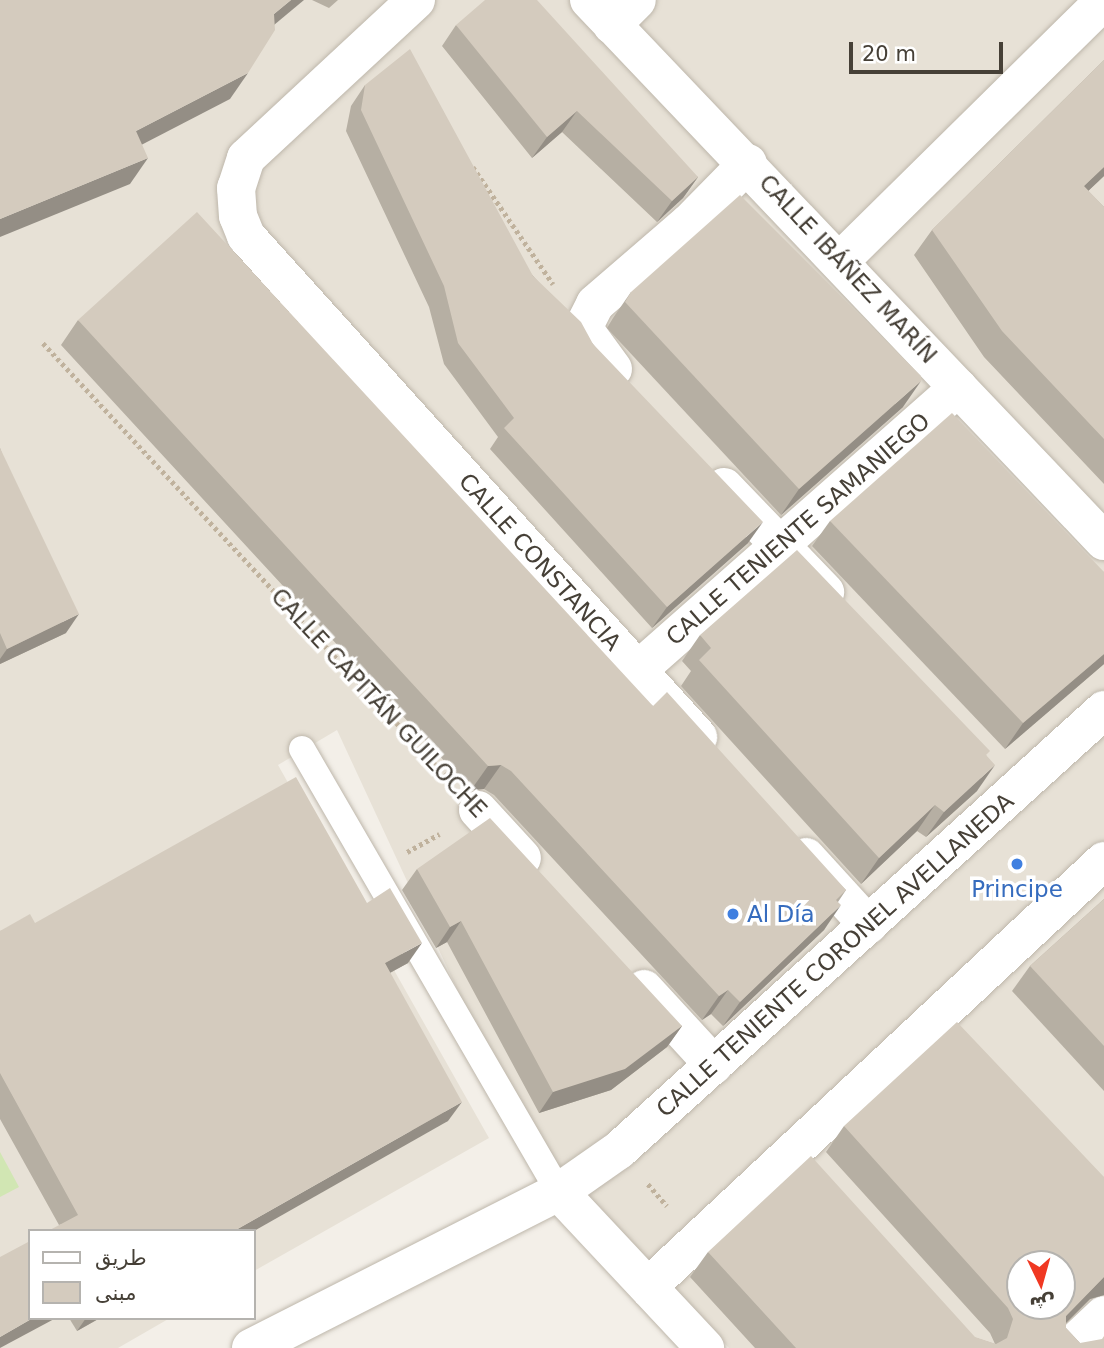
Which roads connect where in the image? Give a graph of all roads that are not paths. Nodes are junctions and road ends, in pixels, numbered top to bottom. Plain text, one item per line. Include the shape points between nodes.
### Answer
1 (416, 0) edge
2 (1084, 7) edge
3 (613, 8) edge
4 (748, 163) junction
5 (841, 260) junction
6 (958, 388) junction
7 (641, 399) edge
8 (696, 458) edge
9 (1104, 541) edge
10 (780, 545) junction
11 (846, 614) edge
12 (638, 670) junction
13 (1104, 710) edge
14 (302, 749) dead end
15 (721, 762) edge
16 (987, 762) edge
17 (1015, 791) junction
18 (478, 810) road end
19 (785, 833) edge
20 (1102, 866) edge
21 (544, 882) edge
22 (868, 925) junction
23 (620, 963) edge
24 (939, 1016) junction
25 (968, 1045) edge
26 (714, 1065) junction
27 (795, 1150) junction
28 (822, 1180) edge
29 (559, 1192) junction
30 (648, 1287) junction
31 (1104, 1315) edge
32 (251, 1348) edge
33 (705, 1348) edge
34 (1069, 1348) edge

1 - 12 street, CALLE CONSTANCIA via 246,158 236,187 237,216 246,236
2 - 5 street
3 - 4 street, CALLE IBÁÑEZ MARÍN
4 - 5 street, CALLE IBÁÑEZ MARÍN
4 - 7 street via 689,223 594,304 583,328 594,350
5 - 6 street, CALLE IBÁÑEZ MARÍN
6 - 9 street, CALLE IBÁÑEZ MARÍN
6 - 10 street, CALLE TENIENTE SAMANIEGO
8 - 10 street
10 - 11 street
10 - 12 street, CALLE TENIENTE SAMANIEGO
12 - 15 street, CALLE CONSTANCIA
13 - 17 street, CALLE TENIENTE CORONEL AVELLANEDA
14 - 29 lane
16 - 17 street
17 - 22 street, CALLE TENIENTE CORONEL AVELLANEDA
18 - 21 street, CALLE CAPITÁN GUILOCHE
19 - 22 street
20 - 24 street
22 - 26 street, CALLE TENIENTE CORONEL AVELLANEDA
23 - 26 street
24 - 25 street
24 - 27 street
26 - 29 street, CALLE TENIENTE CORONEL AVELLANEDA via 619,1150
27 - 28 street
27 - 30 street
29 - 30 street
29 - 32 street, CALLE TENIENTE CORONEL AVELLANEDA
30 - 33 street
31 - 34 street

